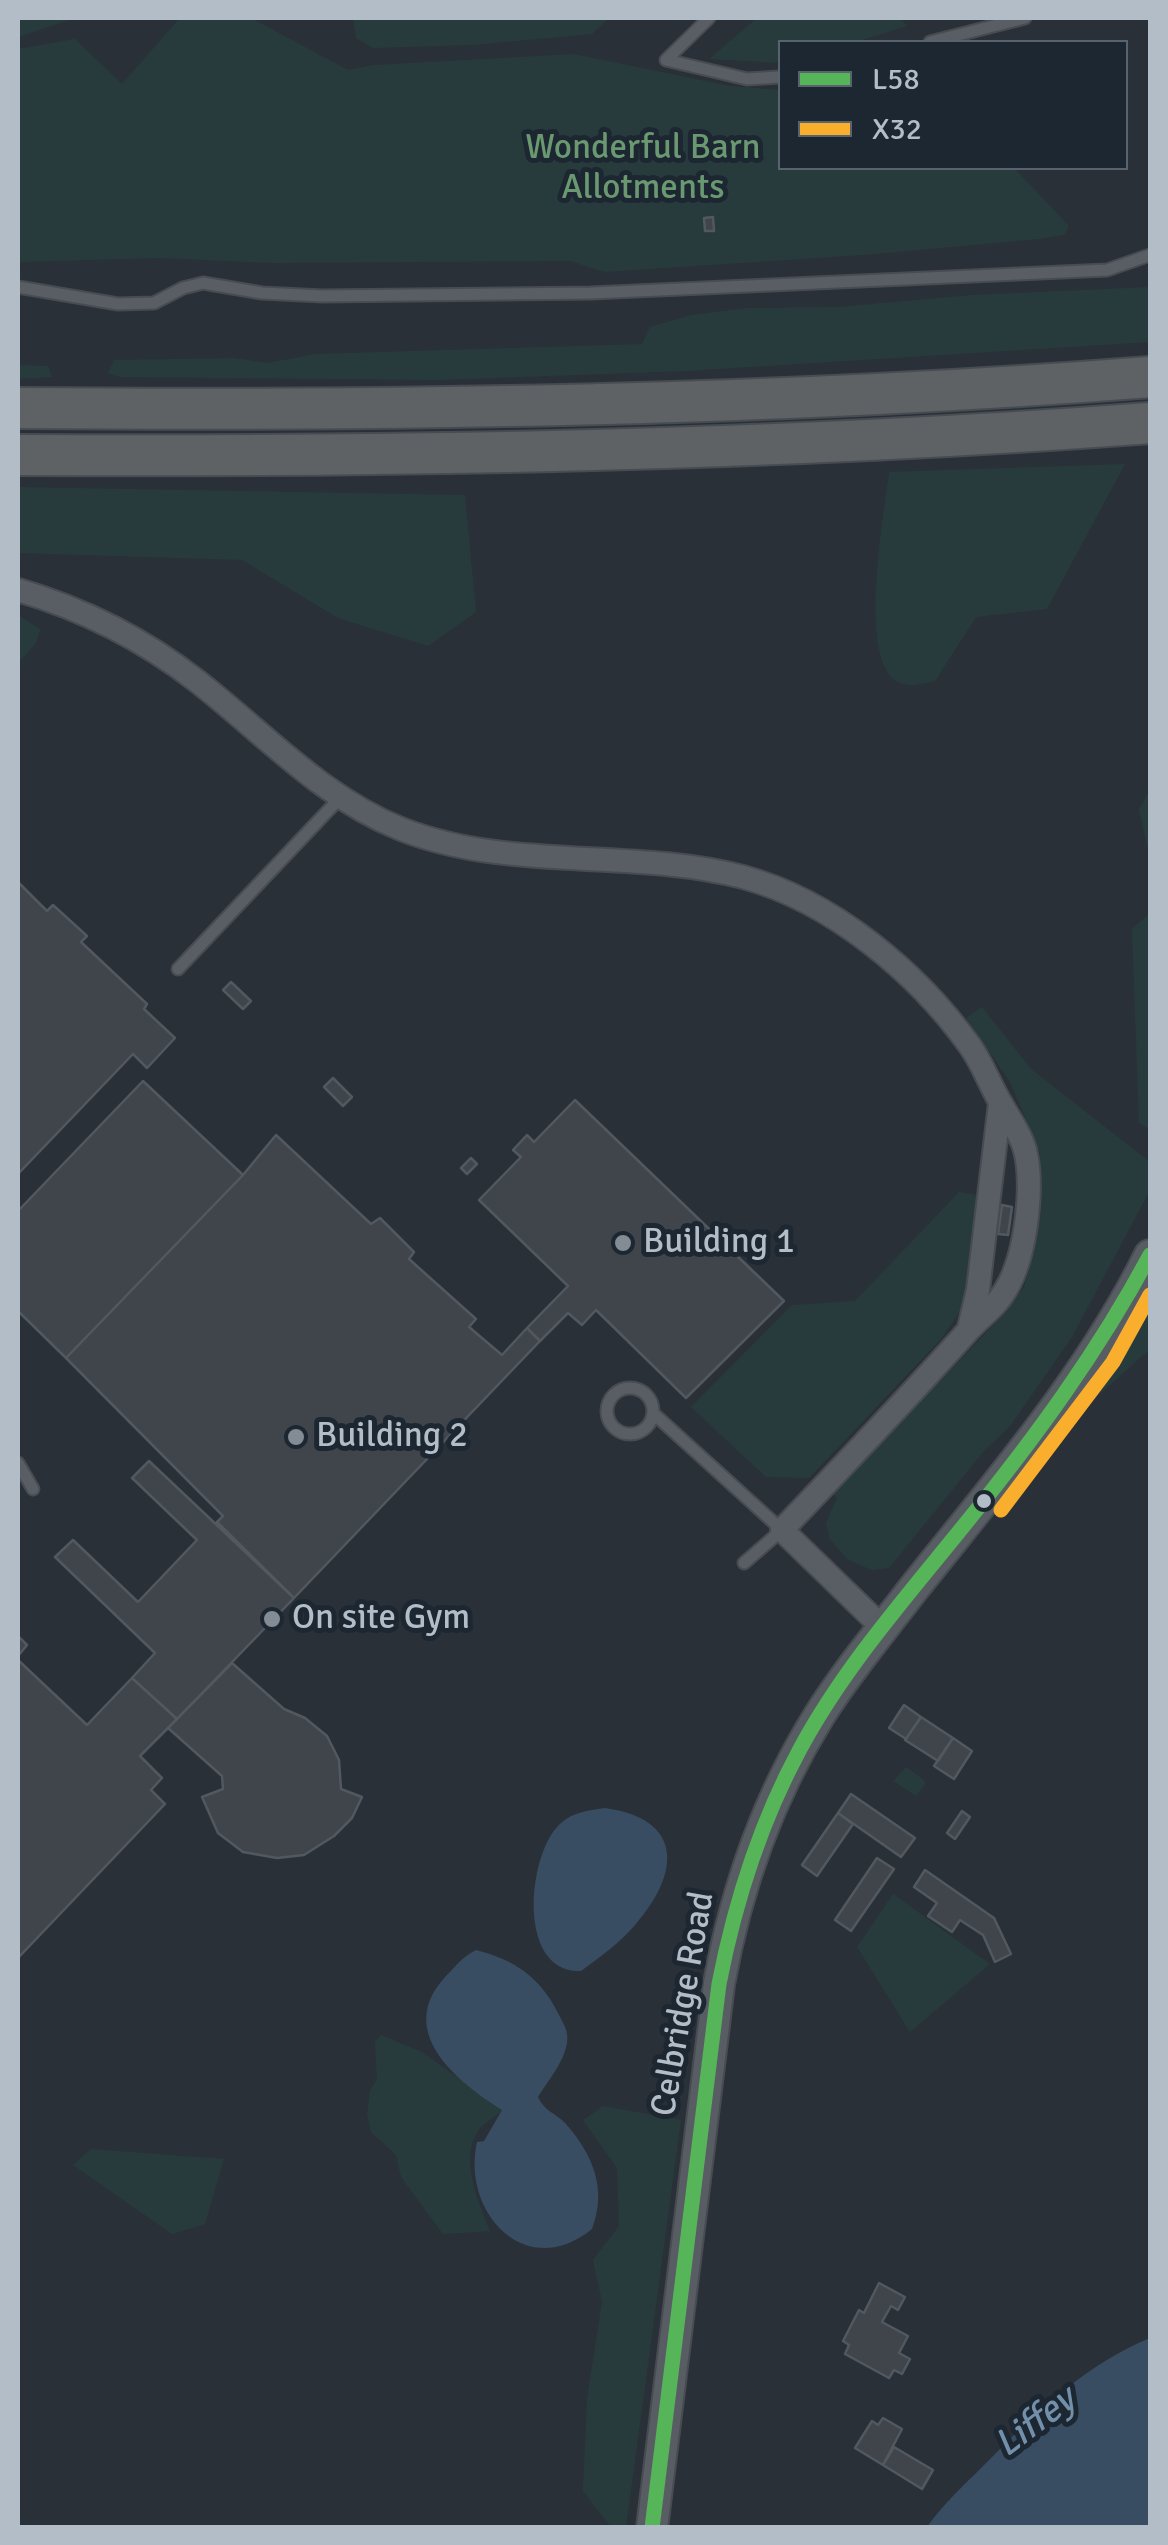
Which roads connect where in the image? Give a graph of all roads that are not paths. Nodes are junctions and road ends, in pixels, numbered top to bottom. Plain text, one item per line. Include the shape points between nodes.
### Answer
1 (709, 18) edge
2 (1025, 18) edge
3 (938, 40) edge
4 (778, 77) edge
5 (1150, 255) edge
6 (18, 287) edge
7 (1150, 378) edge
8 (18, 408) edge
9 (1150, 423) edge
10 (18, 455) edge
11 (18, 590) edge
12 (340, 798) junction
13 (178, 969) dead end
14 (1000, 1103) junction
15 (1150, 1255) edge
16 (970, 1328) junction
17 (653, 1413) junction
18 (18, 1463) edge
19 (33, 1489) dead end
20 (782, 1530) junction
21 (744, 1564) dead end
22 (883, 1628) junction
23 (652, 2528) edge

1 - 4 lane via 666,60 747,78
2 - 3 lane
5 - 6 lane via 1107,270 591,293 322,296 204,283 154,303 118,304
7 - 8 highway via 688,402
9 - 10 highway via 639,449
11 - 12 street via 152,649
12 - 13 lane
12 - 14 street via 440,843 500,854 683,866 789,894 830,916 902,972 971,1047
14 - 16 street
14 - 16 street via 1027,1162 1023,1243 996,1307
15 - 22 main road, Celbridge Road via 1057,1408
16 - 20 street
17 - 17 lane via 647,1427 627,1434 610,1423 606,1407 631,1388 645,1393
17 - 20 lane
18 - 19 lane
20 - 21 lane
20 - 22 street
22 - 23 main road, Celbridge Road via 797,1756 760,1832 727,1938

